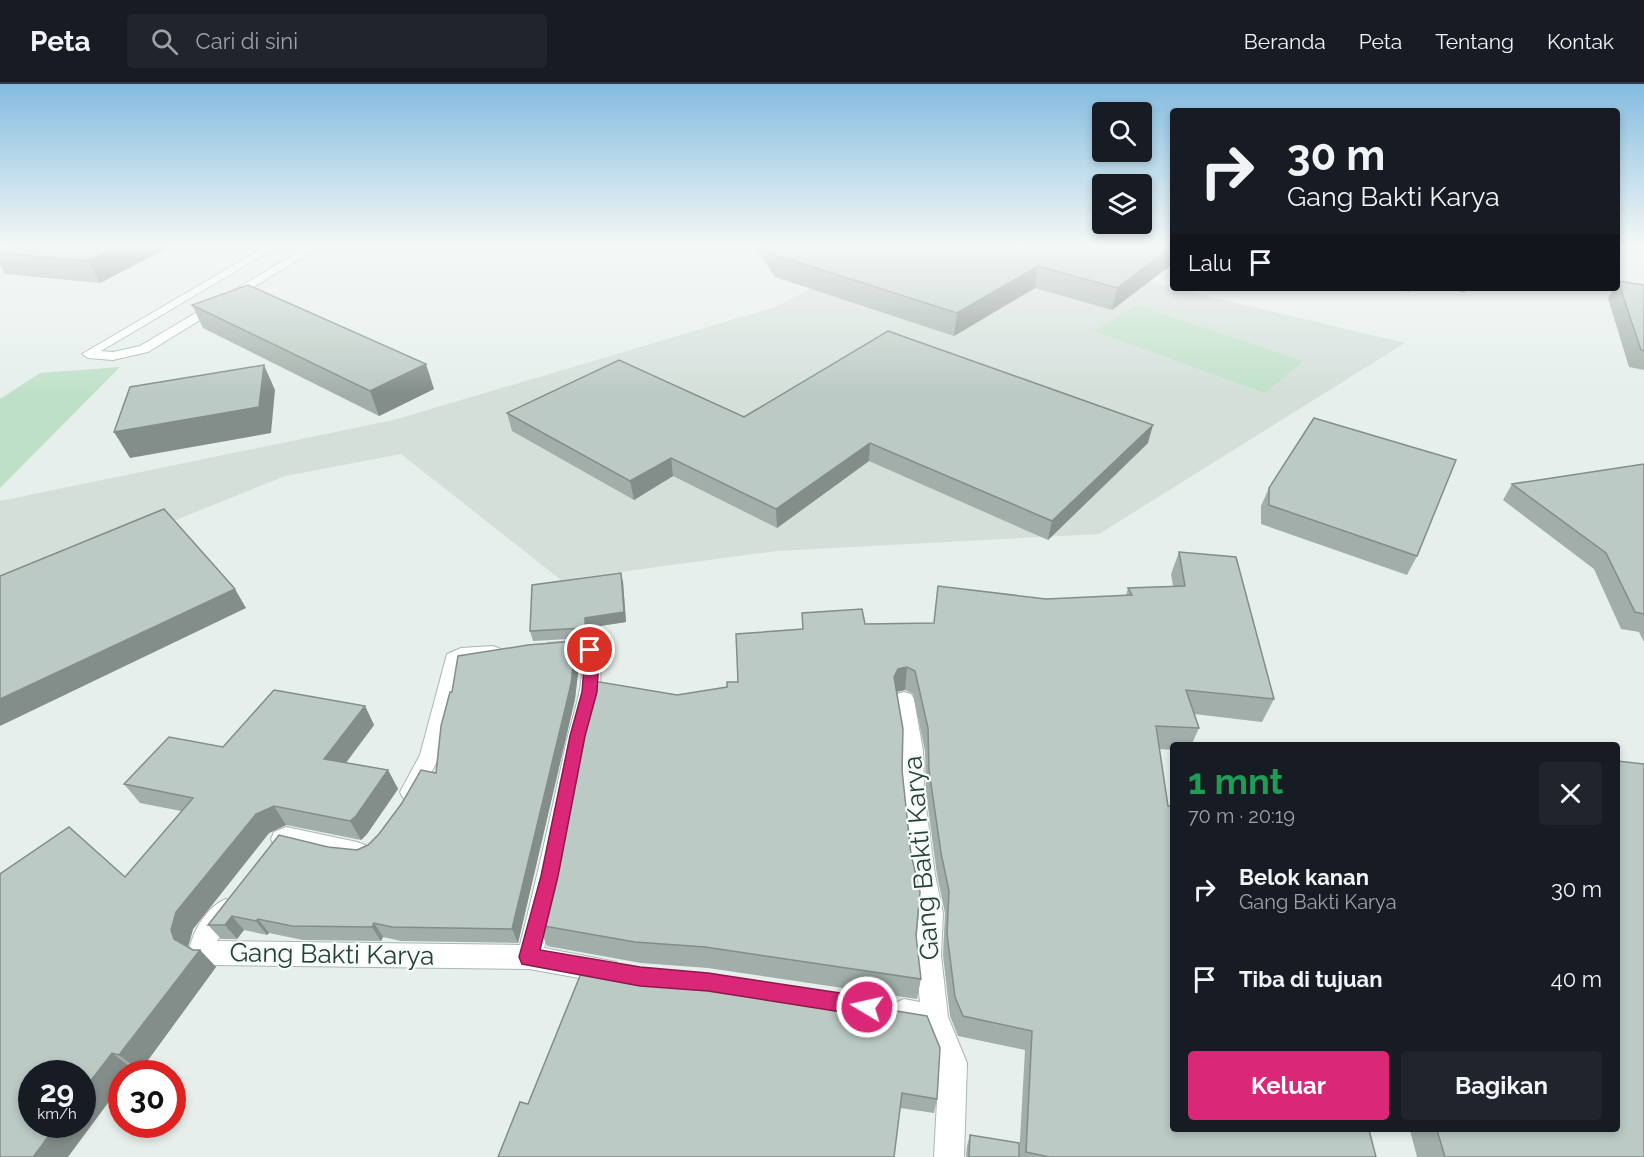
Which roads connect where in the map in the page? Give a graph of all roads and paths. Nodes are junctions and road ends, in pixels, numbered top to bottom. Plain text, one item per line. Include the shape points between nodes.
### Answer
1 (189, 295) edge
2 (234, 295) edge
3 (537, 649) edge
4 (515, 651) edge
5 (904, 699) dead end
6 (400, 809) edge
7 (377, 843) edge
8 (267, 854) edge
9 (240, 891) edge
10 (529, 957) junction
11 (629, 975) edge
12 (878, 1008) edge
13 (935, 1017) junction
14 (949, 1157) edge

1 - 2 street via 88,354 113,356 144,349
3 - 10 street via 581,646 588,647 592,655 590,692
4 - 6 street via 454,658 430,755
5 - 13 street, Gang Bakti Karya via 913,751 913,792 923,875 931,913 928,955
7 - 8 street via 366,852 357,852 286,837
9 - 10 street, Gang Bakti Karya via 204,938 202,948 211,953
10 - 11 street, Gang Bakti Karya
12 - 13 street
13 - 14 street, Gang Bakti Karya via 953,1063

